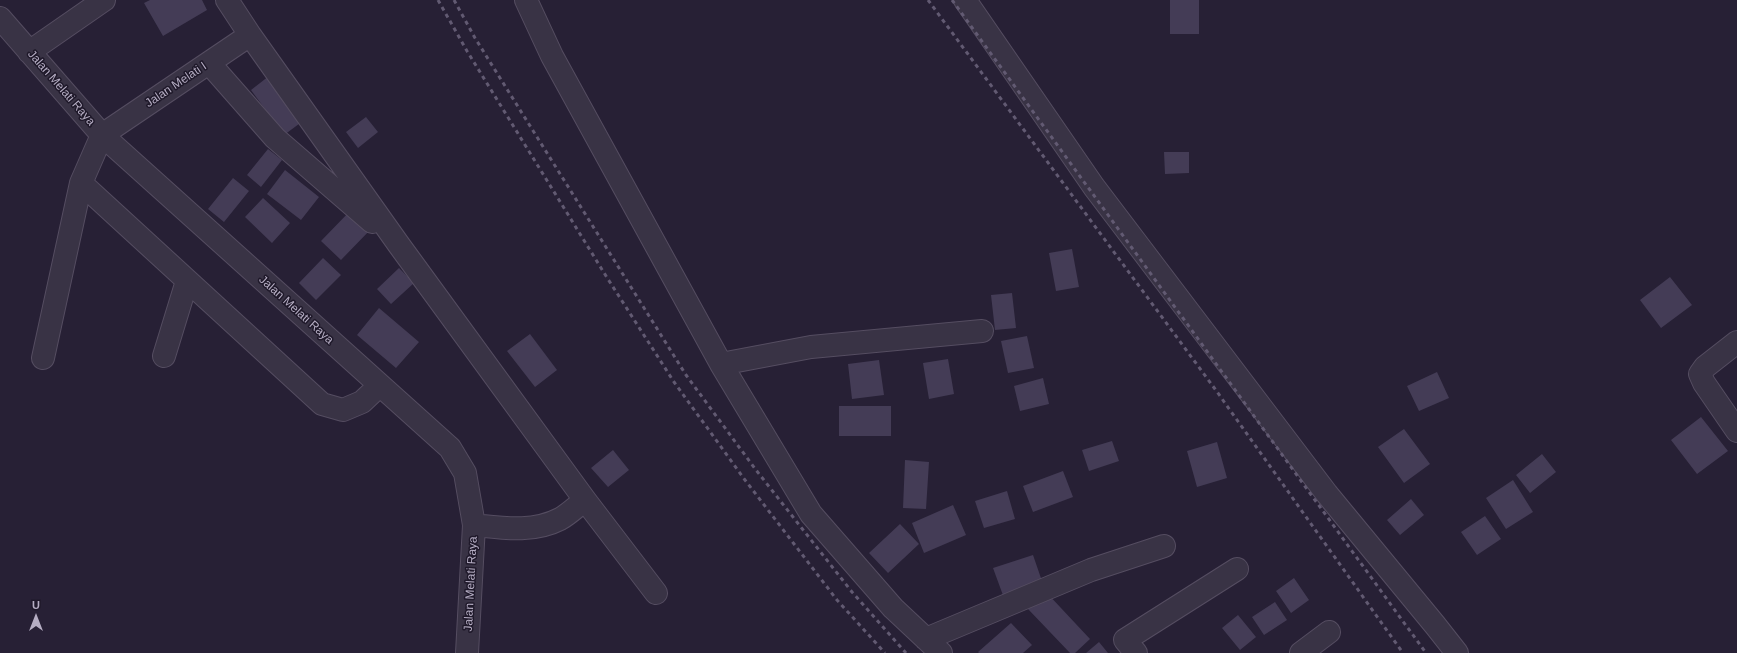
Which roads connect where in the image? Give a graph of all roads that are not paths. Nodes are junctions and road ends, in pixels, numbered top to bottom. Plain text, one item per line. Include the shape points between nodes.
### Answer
1 (104, 0) edge
2 (227, 0) edge
3 (526, 0) edge
4 (966, 0) edge
5 (0, 18) edge
6 (250, 35) junction
7 (30, 52) junction
8 (209, 63) junction
9 (102, 135) junction
10 (81, 183) junction
11 (399, 245) junction
12 (187, 281) junction
13 (982, 331) dead end
14 (1737, 342) edge
15 (164, 356) dead end
16 (43, 358) dead end
17 (721, 364) junction
18 (379, 386) junction
19 (1737, 431) edge
20 (585, 500) junction
21 (474, 525) junction
22 (1164, 546) dead end
23 (1237, 569) dead end
24 (656, 594) dead end
25 (1329, 632) dead end
26 (934, 646) edge
27 (467, 653) edge
28 (1136, 653) edge
29 (1301, 653) edge
30 (1457, 653) edge

1 - 7 street
2 - 6 street
3 - 17 street via 552,56
4 - 30 street via 1094,187 1327,494
5 - 7 street, Jalan Melati Raya
6 - 8 street, Jalan Melati I
6 - 11 street
7 - 9 street, Jalan Melati Raya
8 - 9 street, Jalan Melati I
8 - 11 street via 275,138
9 - 10 street
9 - 18 street, Jalan Melati Raya
10 - 12 street
10 - 16 street
11 - 20 street
12 - 15 street
12 - 18 street via 322,404 343,410 362,402
13 - 17 street via 811,347
14 - 19 street via 1700,374
17 - 26 street via 811,514 894,608
18 - 21 street, Jalan Melati Raya via 450,448 465,472
20 - 21 street via 561,518 544,526 518,529
20 - 24 street
21 - 27 street, Jalan Melati Raya
22 - 26 street via 1092,570
23 - 28 street via 1125,640
25 - 29 street

